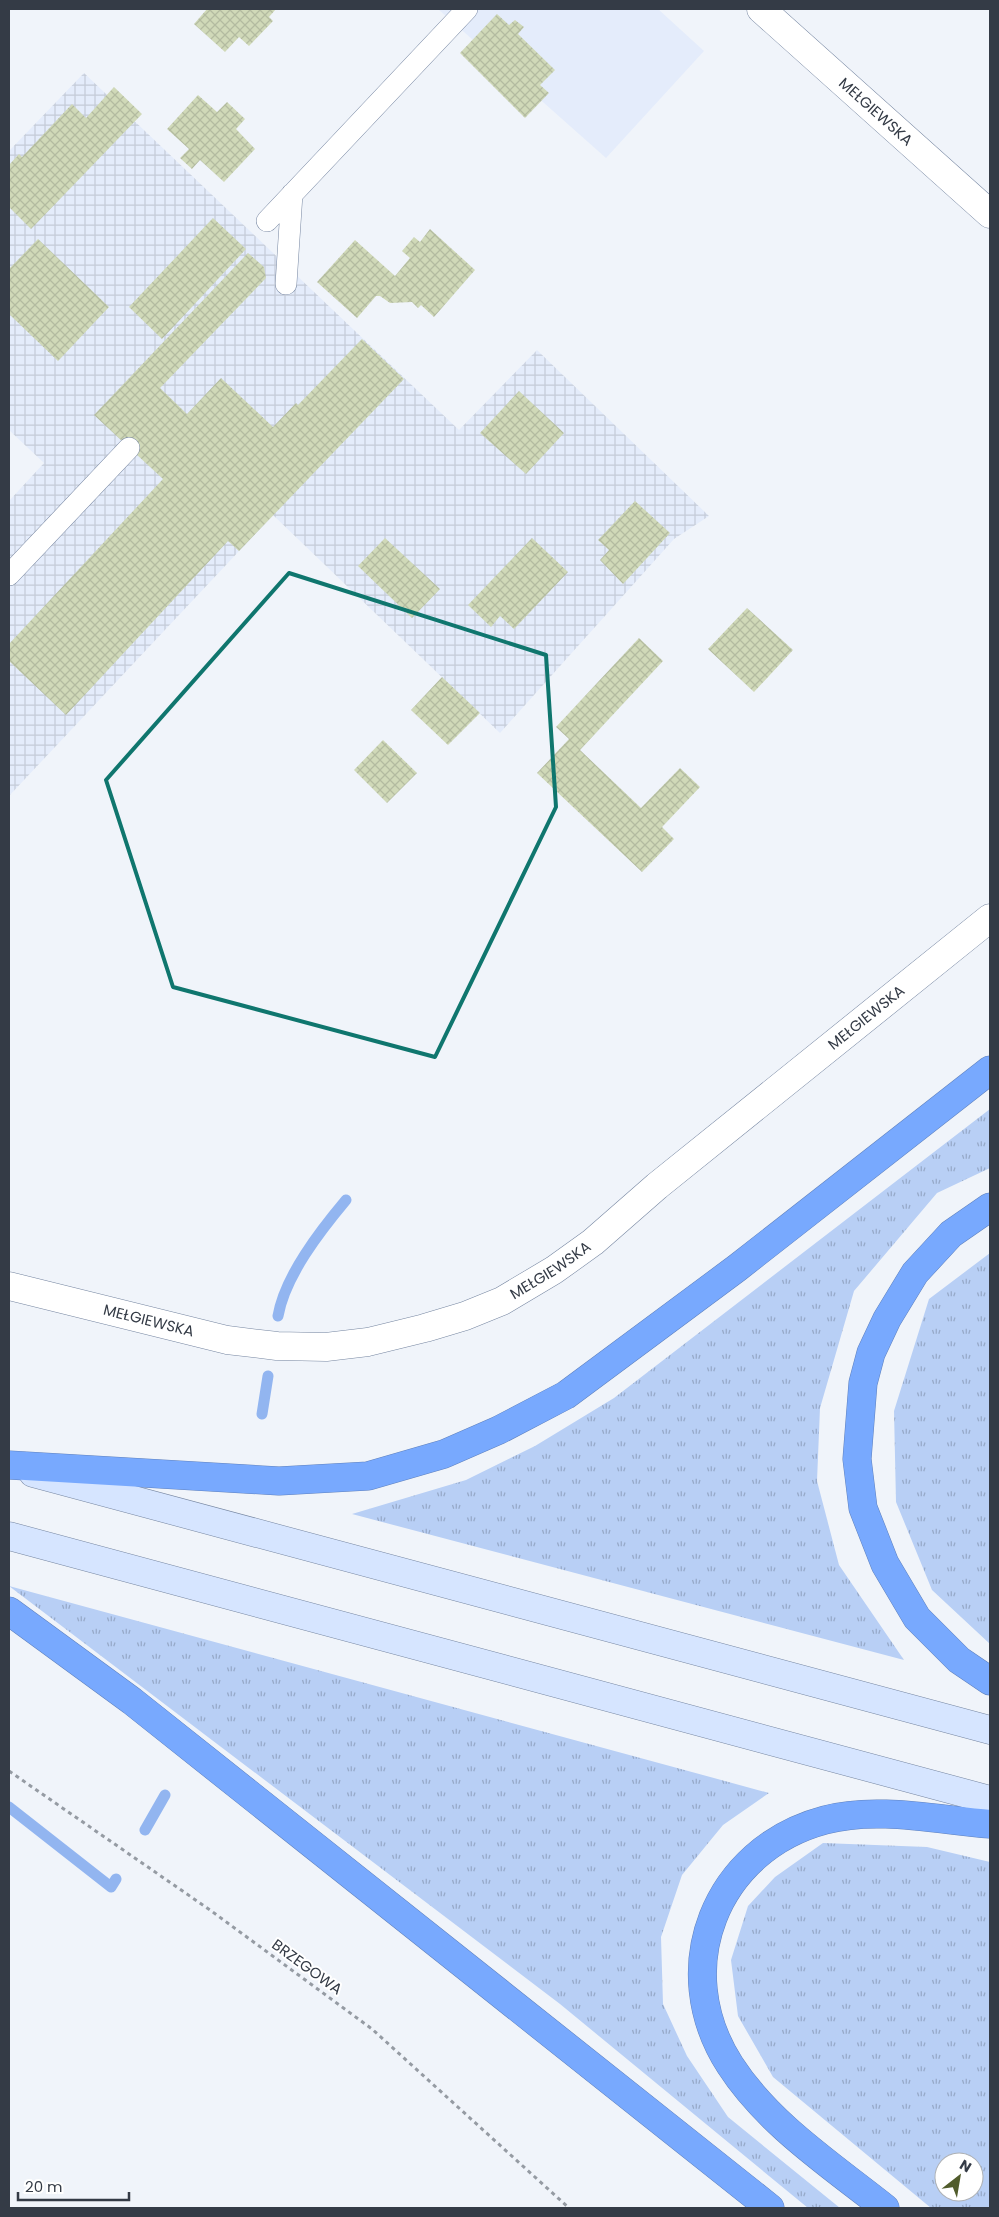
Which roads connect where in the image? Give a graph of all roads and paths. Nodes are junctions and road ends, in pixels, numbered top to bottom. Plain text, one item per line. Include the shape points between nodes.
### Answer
1 (467, 9) edge
2 (761, 9) edge
3 (292, 194) junction
4 (990, 214) edge
5 (267, 221) dead end
6 (286, 284) dead end
7 (129, 448) dead end
8 (9, 575) edge
9 (990, 918) edge
10 (990, 1070) edge
11 (990, 1207) edge
12 (9, 1286) edge
13 (9, 1466) edge
14 (9, 1536) edge
15 (9, 1610) edge
16 (990, 1681) edge
17 (990, 1730) edge
18 (9, 1771) edge
19 (990, 1800) edge
20 (990, 1824) edge
21 (569, 2208) edge
22 (770, 2208) edge
23 (885, 2208) edge

1 - 3 lane
2 - 4 street, MEŁGIEWSKA
3 - 5 lane
3 - 6 lane
7 - 8 lane
9 - 12 street, MEŁGIEWSKA via 656,1186 593,1242 502,1301 465,1316 368,1342 326,1347 277,1346 226,1340
10 - 13 highway via 737,1268 566,1395 444,1454 368,1476 280,1481
11 - 16 highway via 952,1234 915,1273 887,1319 871,1353 863,1383 857,1459 863,1508 890,1572 917,1618 959,1660
13 - 17 main road
14 - 19 main road
15 - 22 highway via 132,1701
18 - 21 path, BRZEGOWA via 210,1910 372,2029
20 - 23 highway via 855,1814 802,1828 778,1838 746,1863 722,1895 708,1931 703,1987 708,2016 729,2064 779,2121

